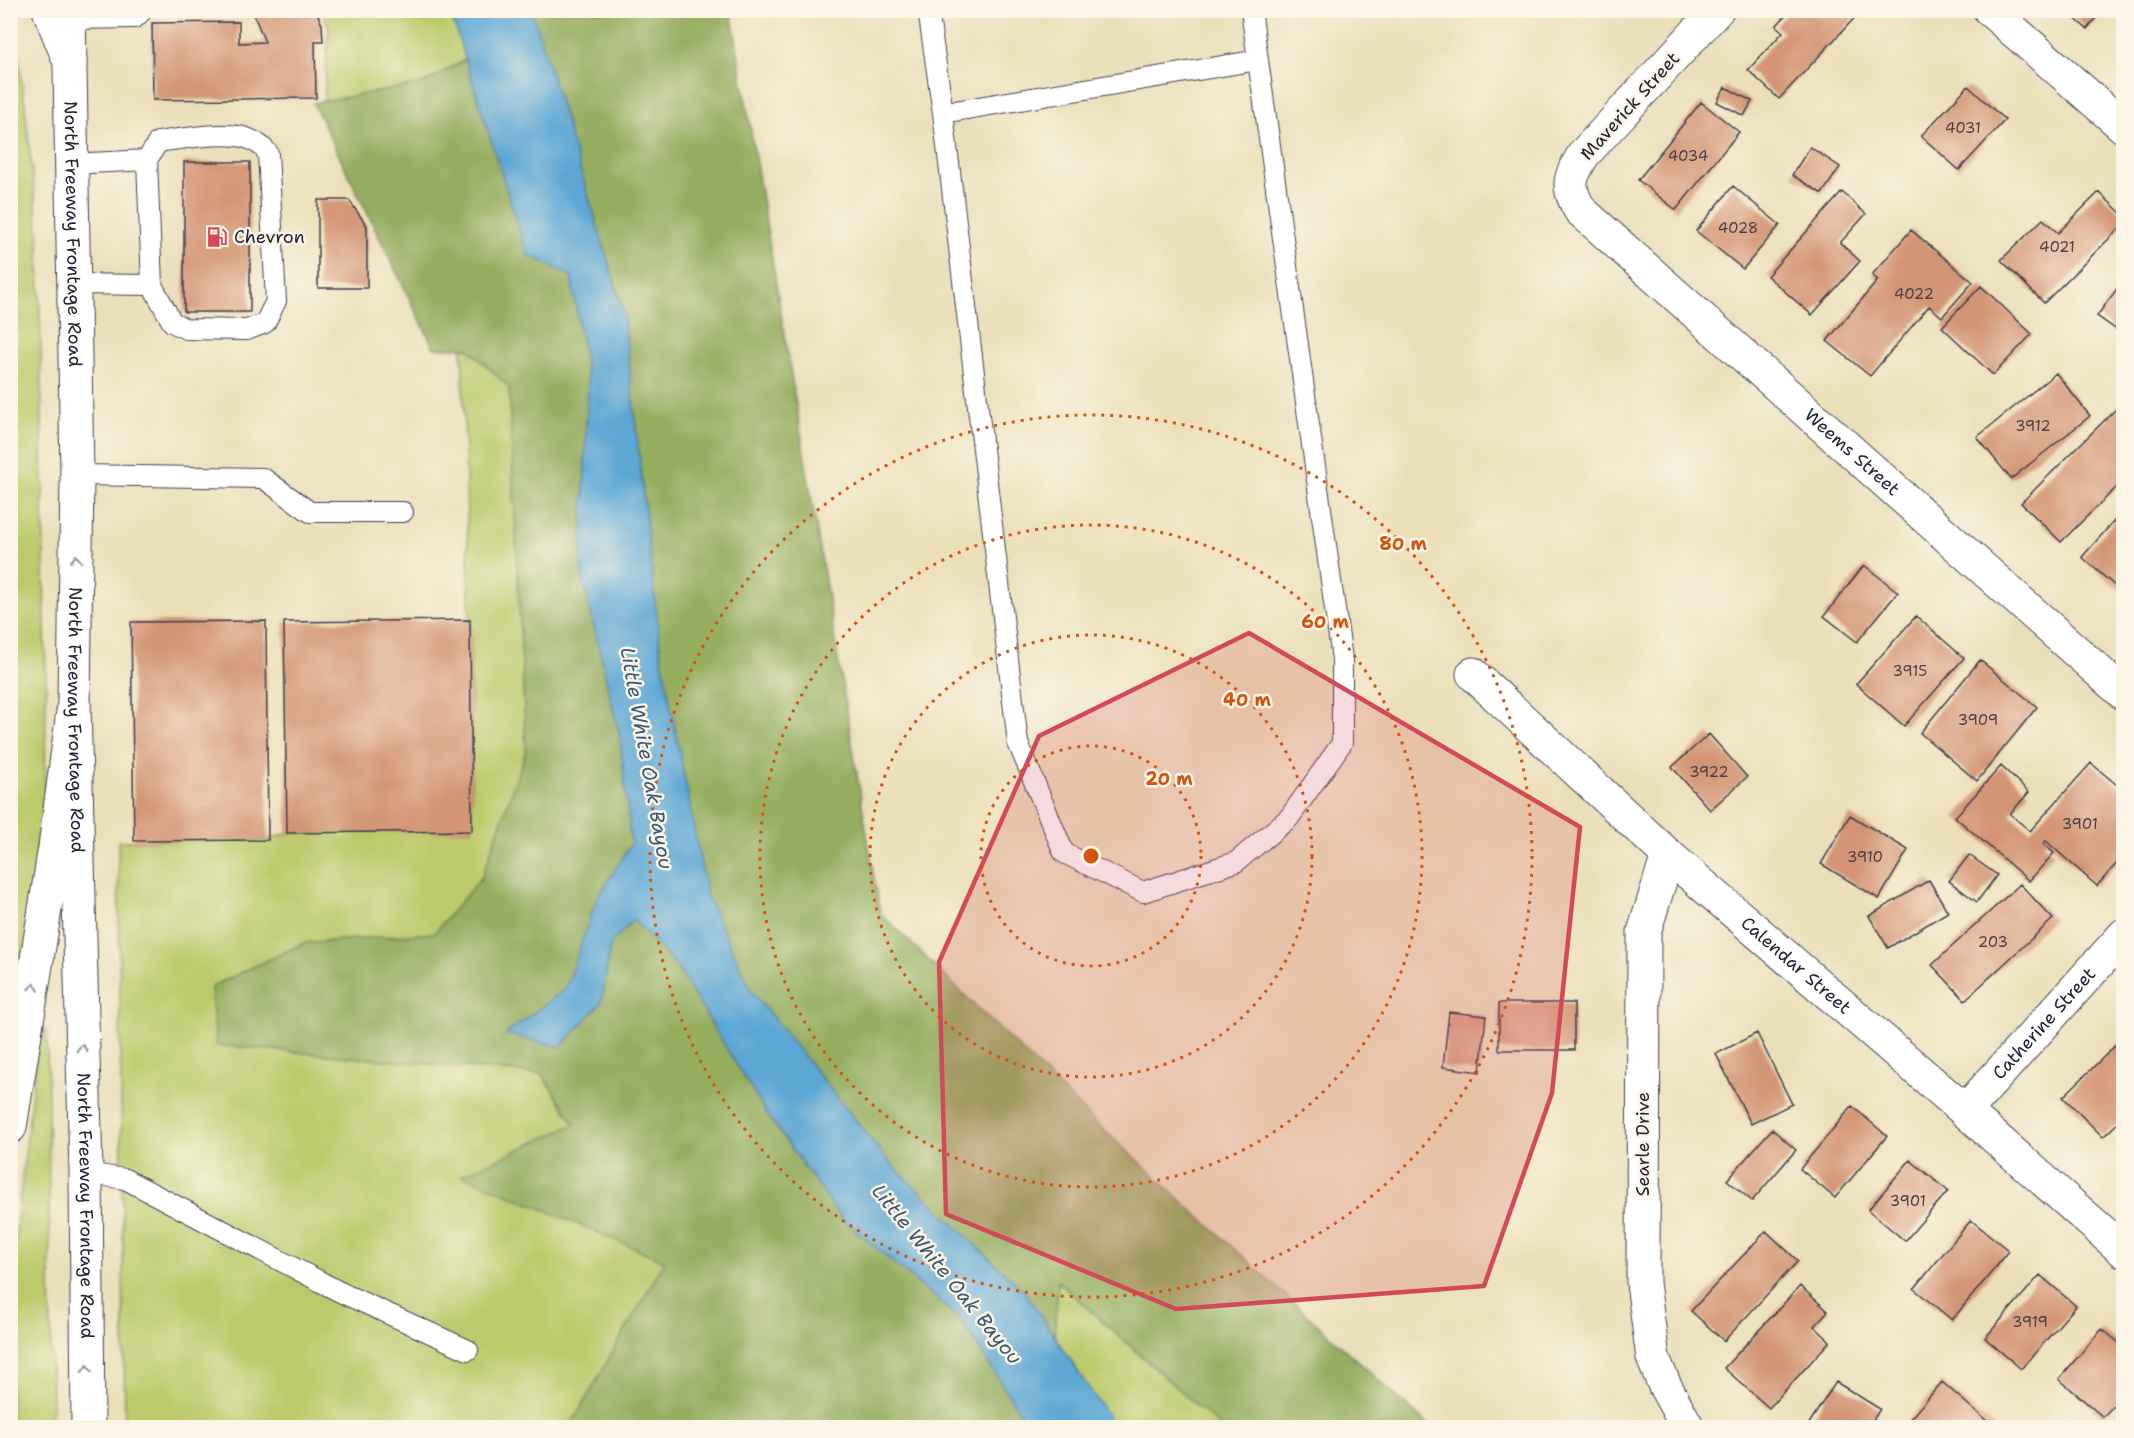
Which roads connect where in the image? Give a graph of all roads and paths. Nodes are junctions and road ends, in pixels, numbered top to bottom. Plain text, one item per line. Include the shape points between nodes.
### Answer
1 (143, 10) edge
2 (928, 10) edge
3 (1251, 10) edge
4 (1717, 10) edge
5 (1990, 10) edge
6 (62, 13) edge
7 (1258, 60) junction
8 (943, 113) junction
9 (2124, 127) edge
10 (147, 160) junction
11 (71, 164) junction
12 (1580, 210) joint
13 (73, 284) junction
14 (152, 285) junction
15 (76, 475) junction
16 (403, 512) dead end
17 (1473, 674) dead end
18 (2124, 694) edge
19 (74, 704) junction
20 (1668, 855) junction
21 (2124, 935) edge
22 (1965, 1111) junction
23 (10, 1127) edge
24 (86, 1173) junction
25 (2124, 1251) edge
26 (468, 1350) dead end
27 (88, 1428) edge
28 (1688, 1428) edge

1 - 6 lane via 135,18
2 - 8 lane
3 - 7 lane
4 - 12 main road, Maverick Street via 1584,154 1570,181 1571,194
5 - 9 main road
6 - 11 main road, North Freeway Frontage Road via 70,62
7 - 8 lane
7 - 8 lane via 1342,660 1342,743 1289,818 1236,862 1143,892 1064,853 1018,743
10 - 11 lane
10 - 14 lane
10 - 14 lane via 158,142 210,135 247,137 268,153 276,301 265,323 247,330 186,329 172,322
11 - 13 main road, North Freeway Frontage Road
12 - 18 main road, Weems Street
13 - 14 lane
13 - 15 main road, North Freeway Frontage Road
15 - 16 lane via 263,478 310,512
19 -> 15 main road, North Freeway Frontage Road
17 - 20 main road, Calendar Street
23 -> 19 main road
24 -> 19 main road, North Freeway Frontage Road
20 - 22 main road, Calendar Street
20 - 28 main road, Searle Drive via 1644,932 1643,1283 1653,1358
21 - 22 main road, Catherine Street
22 - 25 main road, Calendar Street
24 - 26 lane via 125,1179 340,1292
27 -> 24 main road, North Freeway Frontage Road

